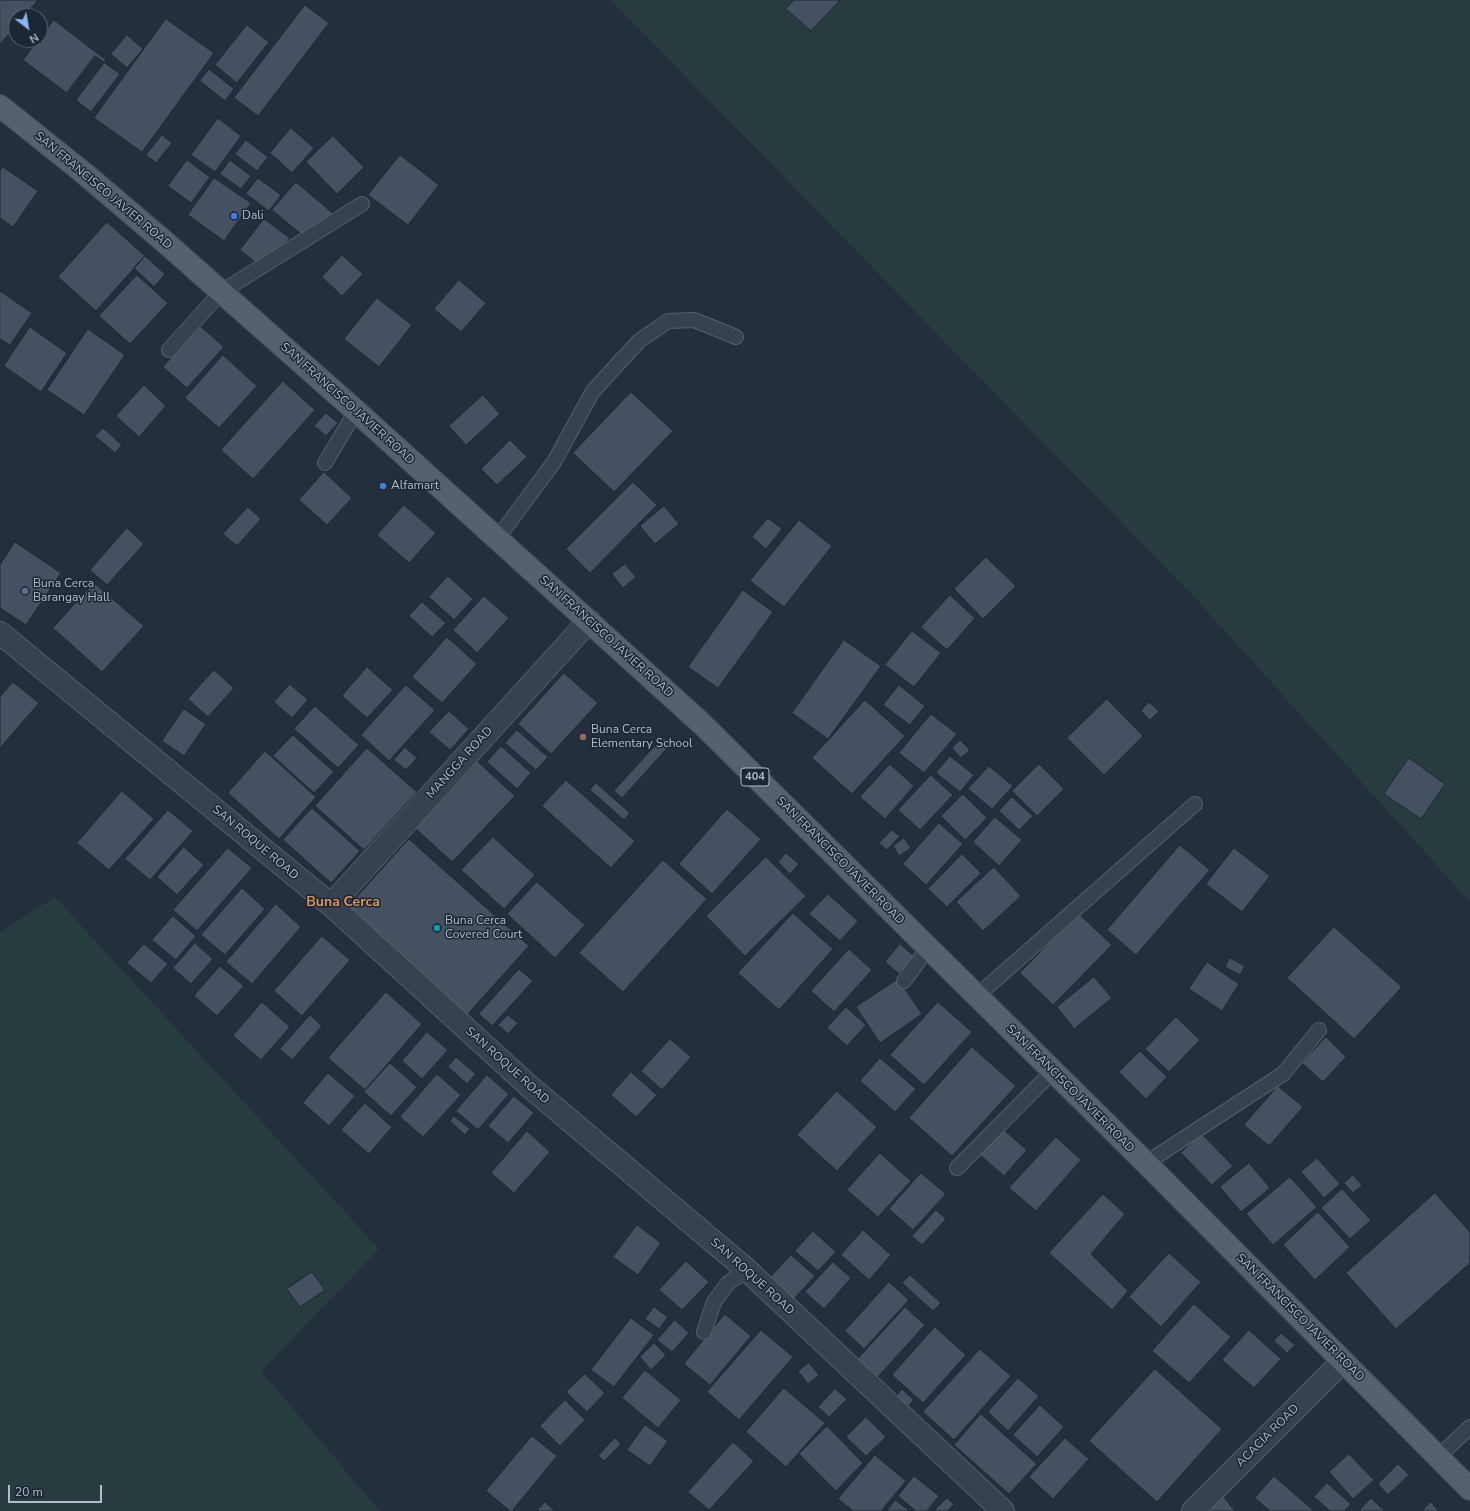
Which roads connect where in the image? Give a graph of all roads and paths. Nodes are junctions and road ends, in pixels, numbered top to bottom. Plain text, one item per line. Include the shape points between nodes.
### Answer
1 (0, 106) edge
2 (362, 204) dead end
3 (221, 292) junction
4 (736, 336) dead end
5 (169, 350) dead end
6 (356, 411) junction
7 (324, 462) dead end
8 (497, 539) junction
9 (589, 621) junction
10 (0, 632) edge
11 (1195, 804) dead end
12 (331, 905) junction
13 (928, 948) junction
14 (904, 981) dead end
15 (977, 996) junction
16 (1319, 1030) dead end
17 (1053, 1071) junction
18 (1146, 1163) junction
19 (957, 1168) dead end
20 (747, 1270) junction
21 (704, 1332) dead end
22 (1343, 1361) junction
23 (1470, 1427) edge
24 (1438, 1457) junction
25 (1470, 1489) edge
26 (1003, 1511) edge
27 (1193, 1511) edge

1 - 3 main road, SAN FRANCISCO JAVIER ROAD / 404 via 85,174
2 - 3 lane
3 - 5 lane
3 - 6 main road, SAN FRANCISCO JAVIER ROAD / 404
4 - 8 lane via 694,320 668,321 639,341 593,391 554,462
6 - 7 lane
6 - 8 main road, SAN FRANCISCO JAVIER ROAD / 404
8 - 9 main road, SAN FRANCISCO JAVIER ROAD / 404
9 - 12 street, MANGGA ROAD
9 - 13 main road, SAN FRANCISCO JAVIER ROAD / 404 via 701,723
10 - 12 street, SAN ROQUE ROAD
11 - 15 lane
12 - 20 street, SAN ROQUE ROAD via 528,1086
13 - 14 lane
13 - 15 main road, SAN FRANCISCO JAVIER ROAD / 404
15 - 17 main road, SAN FRANCISCO JAVIER ROAD / 404
16 - 18 lane via 1283,1074
17 - 18 main road, SAN FRANCISCO JAVIER ROAD / 404
17 - 19 lane
18 - 22 main road, SAN FRANCISCO JAVIER ROAD / 404
20 - 21 lane via 728,1283 714,1302
20 - 26 street, SAN ROQUE ROAD
22 - 24 main road, SAN FRANCISCO JAVIER ROAD / 404
22 - 27 street, ACACIA ROAD
23 - 24 lane
24 - 25 main road, SAN FRANCISCO JAVIER ROAD / 404

